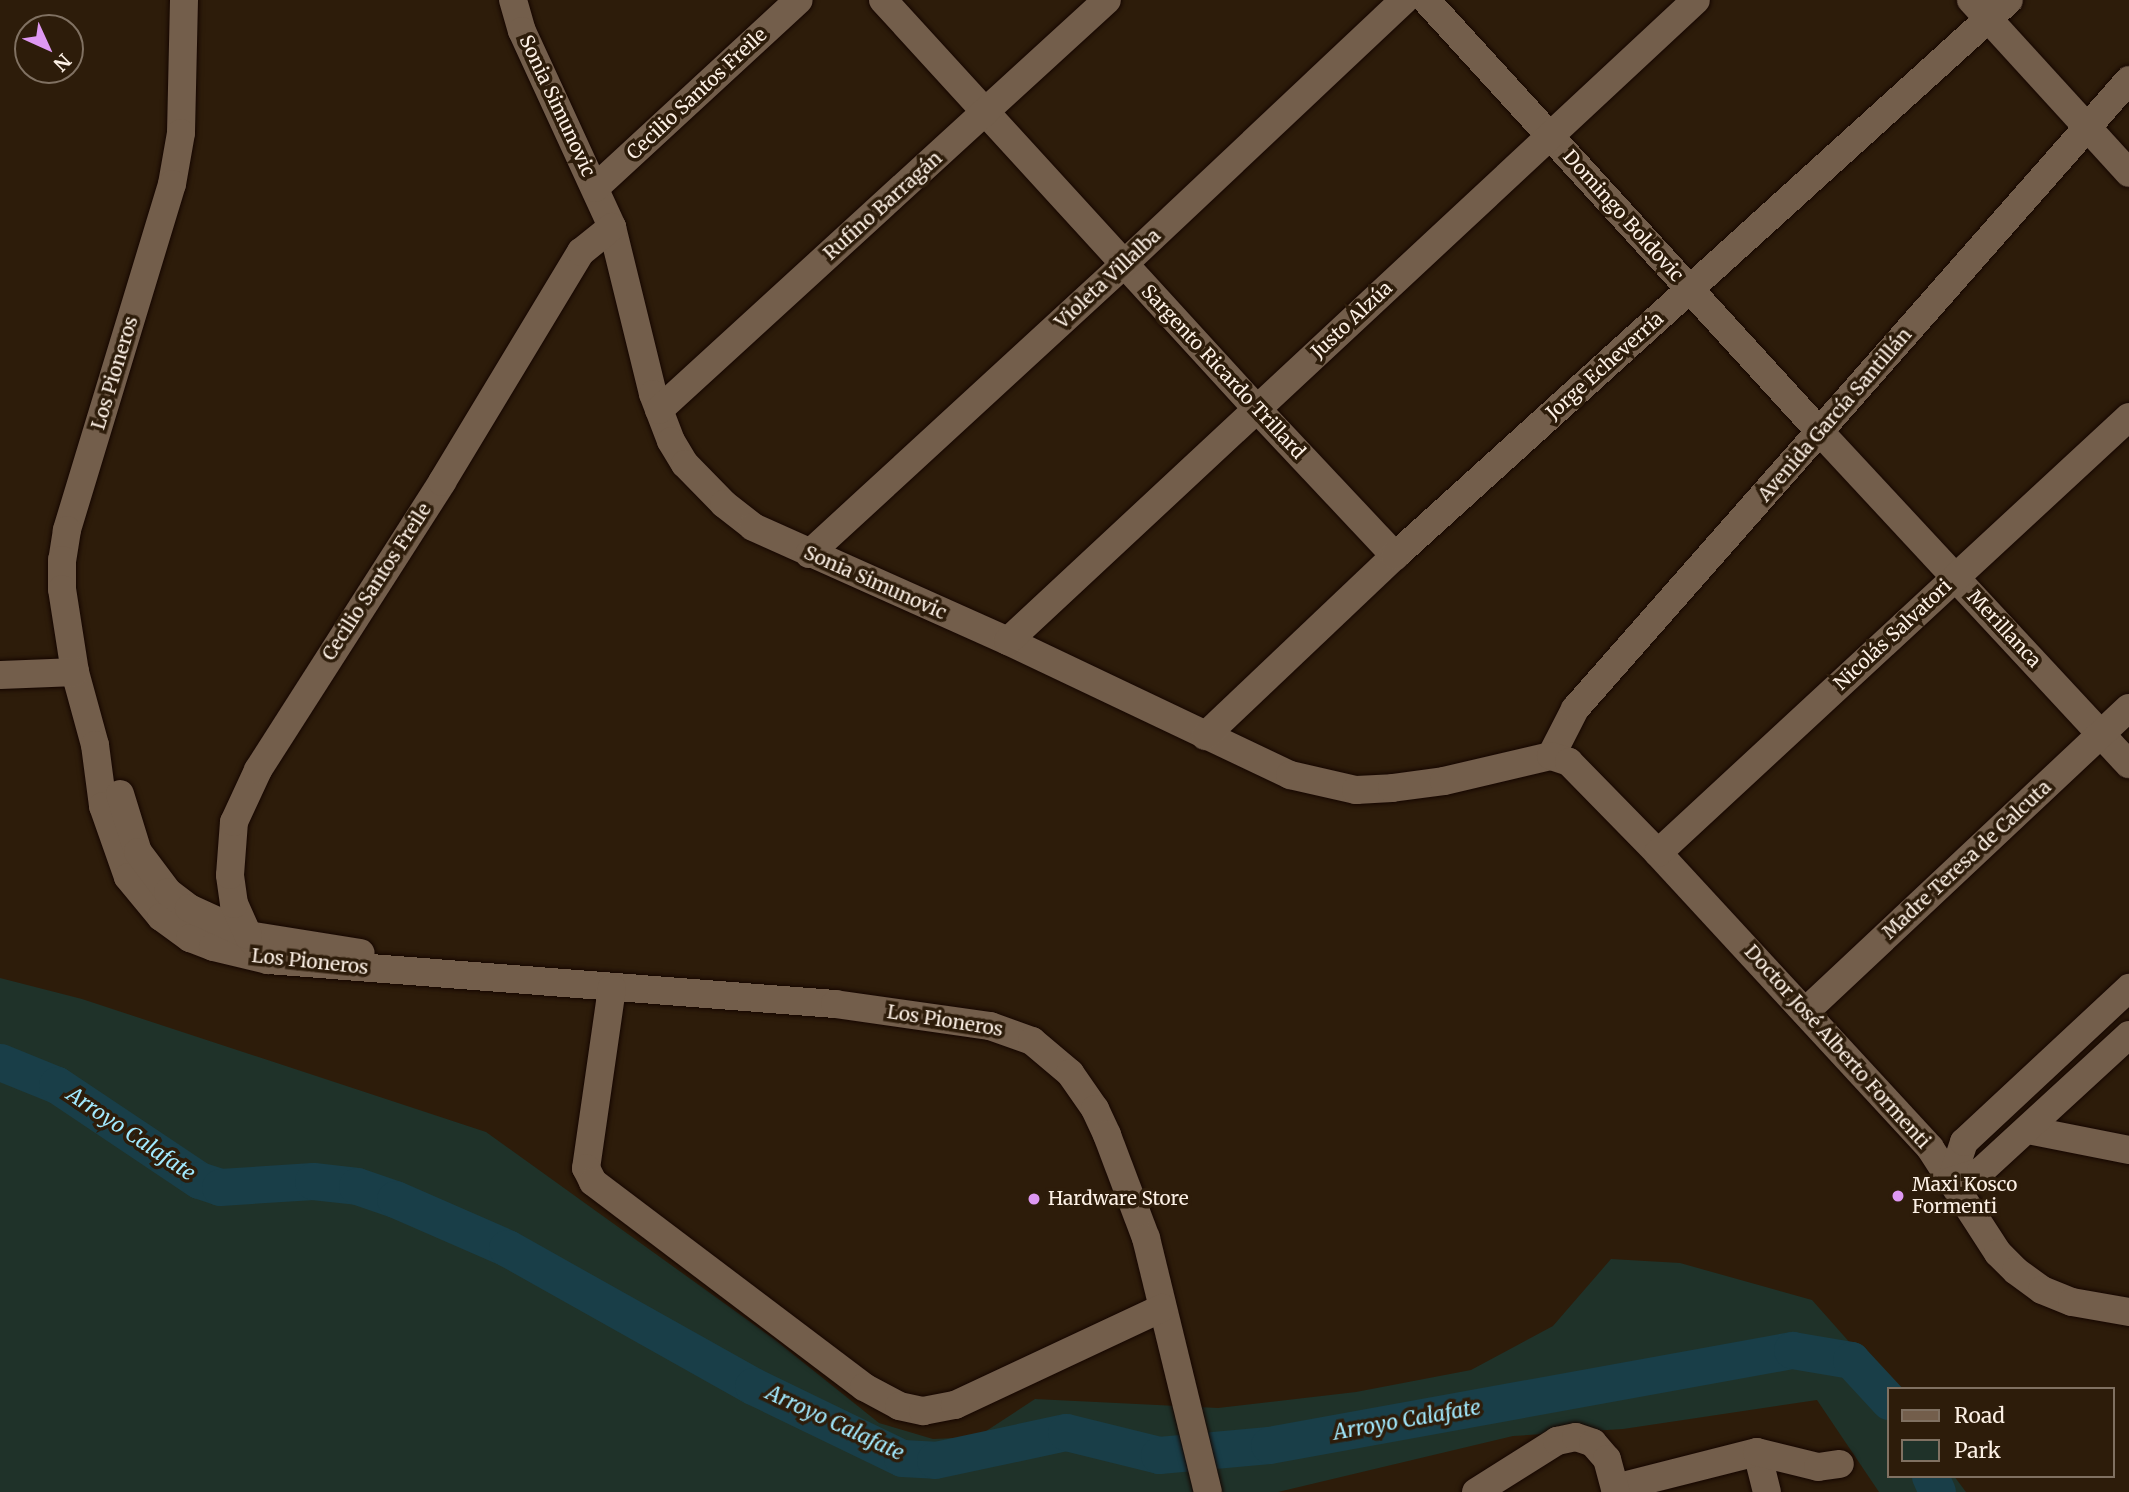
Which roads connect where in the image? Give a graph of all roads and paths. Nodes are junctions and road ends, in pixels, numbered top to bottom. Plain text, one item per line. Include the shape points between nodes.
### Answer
1 (184, 0) edge
2 (513, 0) edge
3 (799, 0) edge
4 (883, 0) edge
5 (1107, 0) edge
6 (1404, 0) edge
7 (1426, 0) edge
8 (1696, 0) edge
9 (1990, 6) edge
10 (2129, 80) edge
11 (986, 112) junction
12 (2087, 128) junction
13 (1549, 135) junction
14 (2129, 173) edge
15 (595, 188) junction
16 (612, 227) junction
17 (1124, 264) junction
18 (1690, 290) junction
19 (1257, 409) junction
20 (659, 410) junction
21 (2129, 417) edge
22 (1821, 432) junction
23 (809, 554) junction
24 (1395, 556) junction
25 (1955, 577) junction
26 (1008, 641) junction
27 (75, 672) junction
28 (0, 675) edge
29 (2129, 708) edge
30 (2101, 734) junction
31 (1205, 736) junction
32 (95, 745) junction
33 (1551, 756) junction
34 (2129, 764) edge
35 (1658, 853) junction
36 (248, 935) junction
37 (268, 960) junction
38 (406, 970) junction
39 (612, 988) junction
40 (2129, 988) edge
41 (1805, 1012) junction
42 (2129, 1035) edge
43 (2028, 1130) junction
44 (2129, 1150) edge
45 (1951, 1181) junction
46 (1162, 1308) junction
47 (2129, 1312) edge
48 (1757, 1452) junction
49 (1840, 1464) dead end
50 (1616, 1490) edge
51 (1208, 1492) edge
52 (1476, 1492) edge
53 (1767, 1492) edge

1 - 27 street, Los Pioneros via 181,122 172,184 66,530 62,589
2 - 15 street, Sonia Simunovic via 522,31
3 - 15 street, Cecilio Santos Freile
4 - 11 street, Sargento Ricardo Trillard
5 - 11 street, Rufino Barragán
6 - 17 street, Violeta Villalba
7 - 13 street, Domingo Boldovic
8 - 13 street, Justo Alzúa
9 - 12 street
9 - 18 street, Jorge Echeverría
10 - 12 street, Avenida García Santillán
11 - 17 street, Sargento Ricardo Trillard
11 - 20 street, Rufino Barragán
12 - 14 street
12 - 22 street, Avenida García Santillán
13 - 18 street, Domingo Boldovic
13 - 19 street, Justo Alzúa
15 - 16 street, Sonia Simunovic
16 - 20 street, Sonia Simunovic
16 - 36 street, Cecilio Santos Freile via 581,252 442,482 258,770 234,822 230,875 234,904
17 - 19 street, Sargento Ricardo Trillard
17 - 23 street, Violeta Villalba
18 - 22 street, Domingo Boldovic
18 - 24 street, Jorge Echeverría
19 - 24 street, Sargento Ricardo Trillard
19 - 26 street, Justo Alzúa
20 - 23 street, Sonia Simunovic via 685,464 724,504 753,527
21 - 25 street, Nicolás Salvatori
22 - 25 street, Merillanca
22 - 33 street, Avenida García Santillán via 1575,709
23 - 26 street, Sonia Simunovic
24 - 31 street, Jorge Echeverría
25 - 30 street, Merillanca
25 - 35 street, Nicolás Salvatori
26 - 31 street, Sonia Simunovic
27 - 28 street
27 - 32 street, Los Pioneros
29 - 30 street, Madre Teresa de Calcuta
30 - 34 street, Merillanca
30 - 41 street, Madre Teresa de Calcuta
31 - 33 street, Sonia Simunovic via 1290,775 1356,790 1444,781
32 - 36 street, Los Pioneros via 116,782 138,852 153,874 189,908
32 - 37 street, Los Pioneros via 103,806 115,846 136,889 161,917 190,938
33 - 35 street, Doctor José Alberto Formenti via 1569,762
35 - 41 street, Doctor José Alberto Formenti
36 - 37 street, Cecilio Santos Freile
36 - 38 street, Los Pioneros via 382,957
37 - 38 street, Los Pioneros
38 - 39 street, Los Pioneros
39 - 46 street, Los Pioneros via 835,1004 990,1026 1032,1041 1070,1073 1095,1109 1146,1238
39 - 46 street via 586,1168 593,1182 864,1387 899,1406 923,1410 955,1405
40 - 45 street via 1964,1142
41 - 45 street, Doctor José Alberto Formenti via 1930,1148
42 - 43 street
43 - 44 street
43 - 45 street via 1981,1171
45 - 47 street, Doctor José Alberto Formenti via 1998,1253 2016,1271 2042,1290 2072,1302
46 - 51 street, Los Pioneros
48 - 49 street via 1818,1467
48 - 50 street
48 - 53 street
50 - 52 street via 1607,1459 1593,1443 1576,1437 1557,1441

